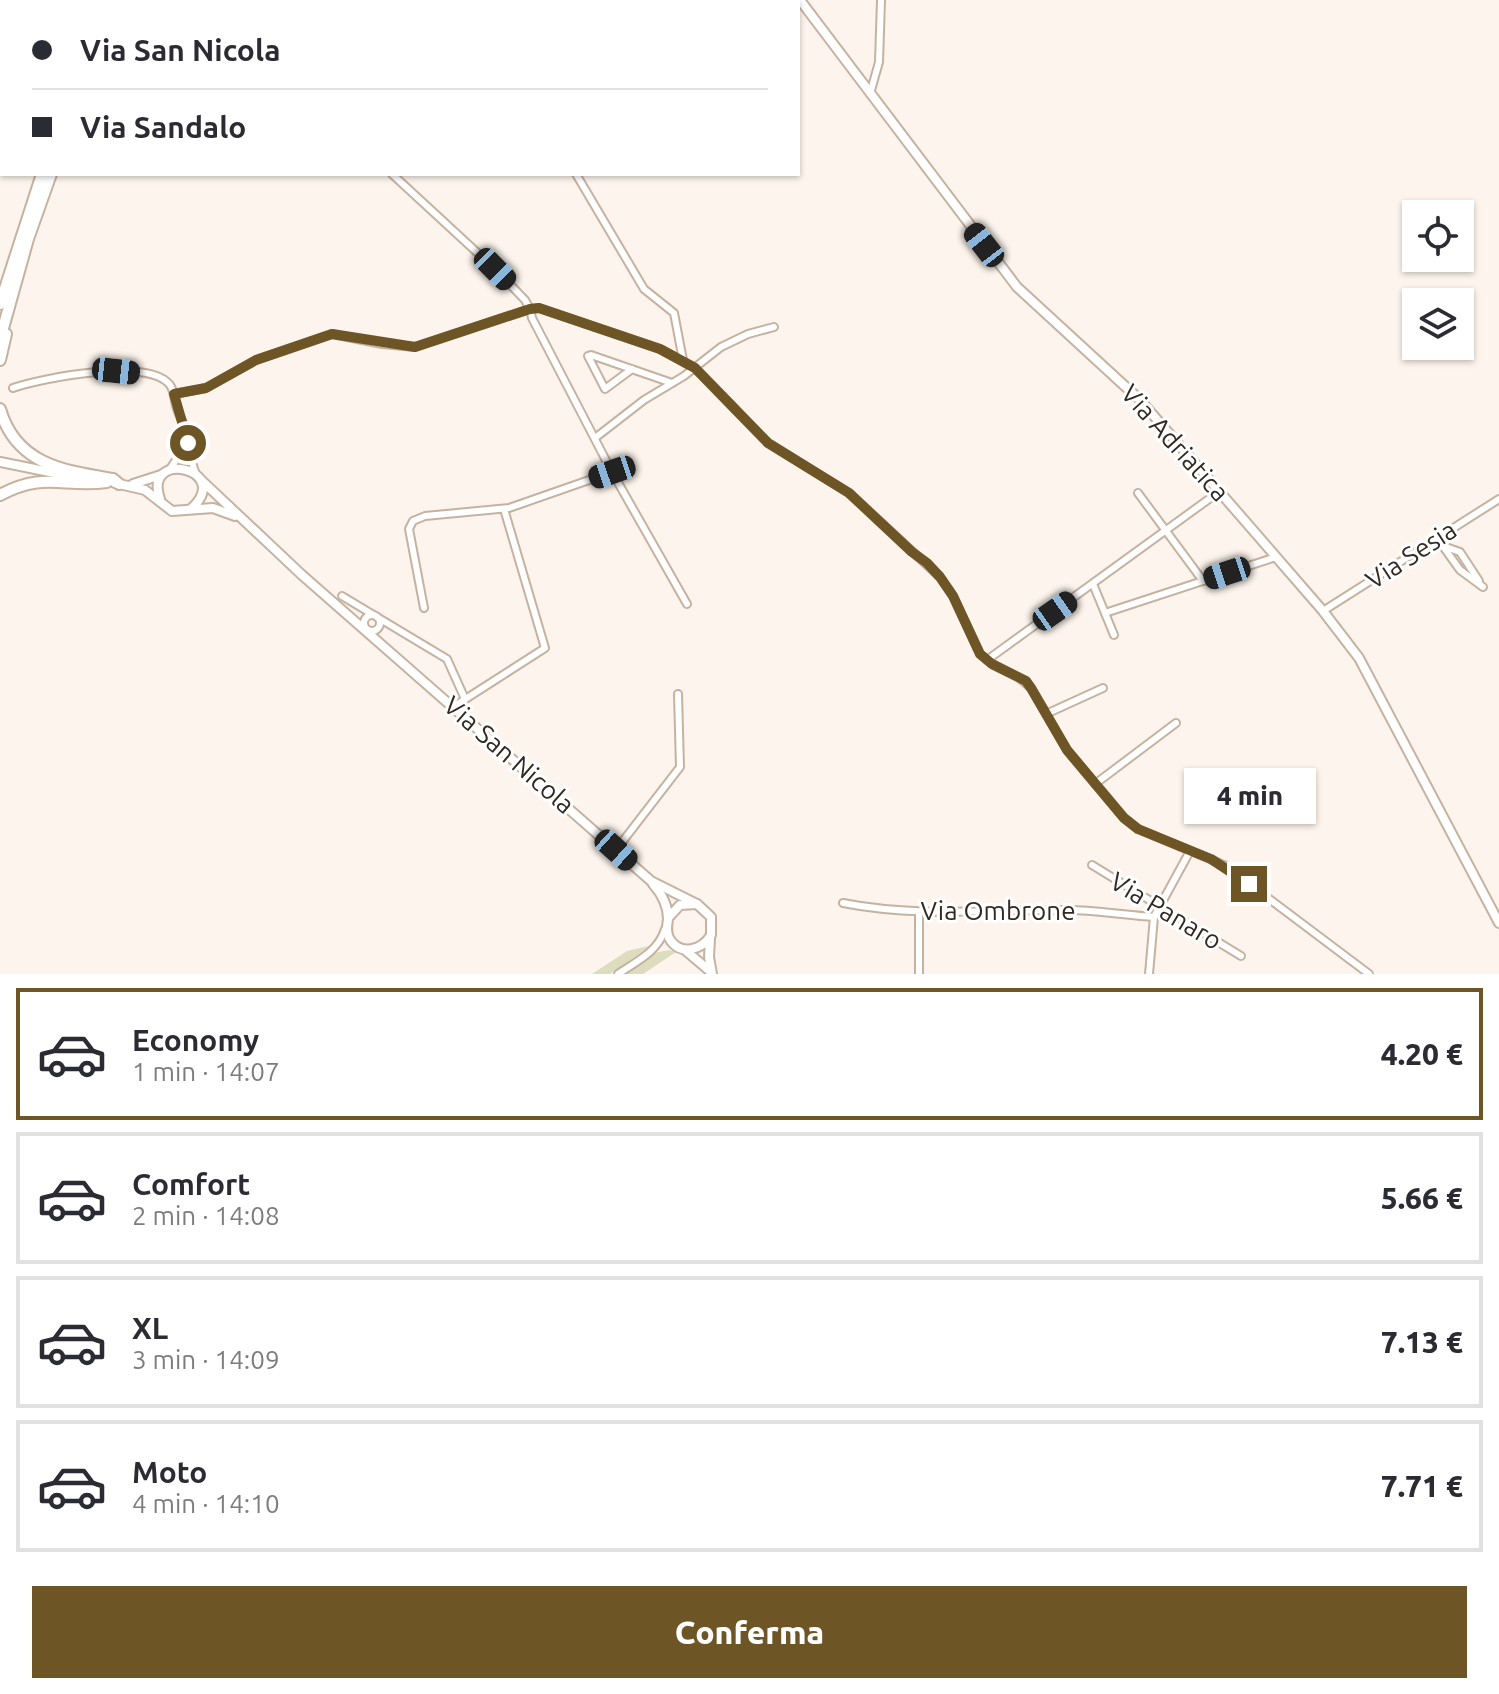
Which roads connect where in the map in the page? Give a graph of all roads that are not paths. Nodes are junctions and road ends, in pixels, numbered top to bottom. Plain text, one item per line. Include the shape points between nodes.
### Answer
1 (800, 0) edge
2 (881, 0) edge
3 (870, 94) junction
4 (41, 176) edge
5 (50, 176) edge
6 (394, 176) edge
7 (577, 176) edge
8 (16, 250) junction
9 (0, 289) edge
10 (5, 302) edge
11 (530, 309) junction
12 (774, 327) dead end
13 (0, 339) edge
14 (0, 360) edge
15 (683, 360) junction
16 (695, 368) junction
17 (632, 369) junction
18 (672, 383) junction
19 (13, 388) dead end
20 (174, 394) junction
21 (0, 409) edge
22 (188, 438) junction
23 (595, 438) junction
24 (0, 462) edge
25 (167, 472) junction
26 (612, 472) junction
27 (198, 477) junction
28 (118, 484) junction
29 (1220, 491) junction
30 (1138, 493) dead end
31 (0, 495) edge
32 (1499, 499) edge
33 (161, 502) junction
34 (190, 509) junction
35 (504, 509) junction
36 (245, 523) junction
37 (1166, 530) junction
38 (1437, 538) junction
39 (1443, 546) junction
40 (1276, 557) junction
41 (1203, 581) junction
42 (1093, 584) junction
43 (342, 596) dead end
44 (687, 604) dead end
45 (424, 608) dead end
46 (1323, 611) junction
47 (1105, 613) junction
48 (376, 616) junction
49 (367, 630) junction
50 (1114, 635) dead end
51 (987, 660) junction
52 (1103, 688) dead end
53 (678, 694) dead end
54 (465, 699) junction
55 (453, 707) junction
56 (1046, 714) junction
57 (1176, 723) dead end
58 (1095, 784) junction
59 (616, 850) junction
60 (1190, 851) junction
61 (1092, 865) dead end
62 (651, 881) junction
63 (843, 903) dead end
64 (697, 904) junction
65 (1158, 906) junction
66 (919, 912) junction
67 (1154, 917) junction
68 (667, 922) junction
69 (1499, 923) edge
70 (711, 935) junction
71 (684, 949) junction
72 (653, 950) junction
73 (1241, 956) dead end
74 (712, 973) edge
75 (618, 974) edge
76 (919, 974) edge
77 (1149, 974) edge
78 (1369, 974) edge

1 - 3 street, Via Adriatica
2 - 3 street via 879,62
3 - 29 street, Via Adriatica via 1017,287 1140,400
4 - 8 highway
5 - 10 highway
6 - 11 street via 495,269
7 - 15 street via 644,289 674,313
8 - 9 highway
8 - 10 highway
10 - 13 highway
10 - 14 highway via 9,322
11 - 15 street via 606,330
11 - 20 street via 415,347 332,334 256,360 206,388
11 - 23 street
12 - 16 street via 730,342
15 - 16 street
16 - 18 street
16 - 51 street via 768,443 849,493 927,563 953,596
17 - 17 street via 591,355 588,356 605,389
17 - 18 street
18 - 23 street
19 - 20 street via 78,373 116,371 155,375
20 - 22 street
21 - 28 highway via 9,429 38,460
22 - 25 street
22 - 27 street
23 - 26 street
24 - 28 street
25 - 27 street via 183,468
25 - 28 street via 147,482
25 - 33 street via 158,486
26 - 35 street
26 - 44 street
27 - 34 street via 202,494
27 - 36 street, Via San Nicola
28 - 31 highway via 44,480
28 - 33 street, Via San Nicola via 145,490
29 - 37 street
29 - 40 street, Via Adriatica
30 - 37 street
32 - 38 street, Via Sesia
33 - 34 street, Via San Nicola via 172,511
34 - 36 street, Via San Nicola via 219,509
35 - 45 street via 413,521 409,533
35 - 54 street via 545,648
36 - 49 street, Via San Nicola
37 - 41 street
37 - 42 street
38 - 39 street
38 - 46 street, Via Sesia
39 - 39 street via 1460,552 1483,587 1460,570
40 - 41 street
40 - 46 street, Via Adriatica
41 - 47 street
42 - 47 street
42 - 51 street
43 - 48 street, Via San Nicola
46 - 69 street, Via Adriatica via 1376,686
47 - 50 street
48 - 49 street via 377,630
48 - 54 street, Via San Nicola via 447,659
49 - 55 street, Via San Nicola
51 - 56 street via 1026,681
52 - 56 street
53 - 59 street via 680,767
54 - 55 street
55 - 59 street, Via San Nicola
56 - 58 street
57 - 58 street
58 - 60 street via 1132,825
59 - 62 street, Via San Nicola
60 - 65 street
60 - 78 street via 1224,865
61 - 65 street, Via Panaro
62 - 64 street, Via San Nicola
62 - 68 street, Via San Nicola via 662,898
63 - 66 street, Via Ombrone
64 - 68 street via 680,905
64 - 70 street, Via San Nicola via 711,917
65 - 67 street
65 - 73 street, Via Panaro
66 - 67 street, Via Ombrone via 1076,910
66 - 76 street
67 - 77 street
68 - 71 street, Via San Nicola via 672,942
68 - 72 street
70 - 71 street via 700,947
70 - 74 street, Via San Nicola
71 - 72 street
71 - 74 street, Via San Nicola
72 - 75 street

